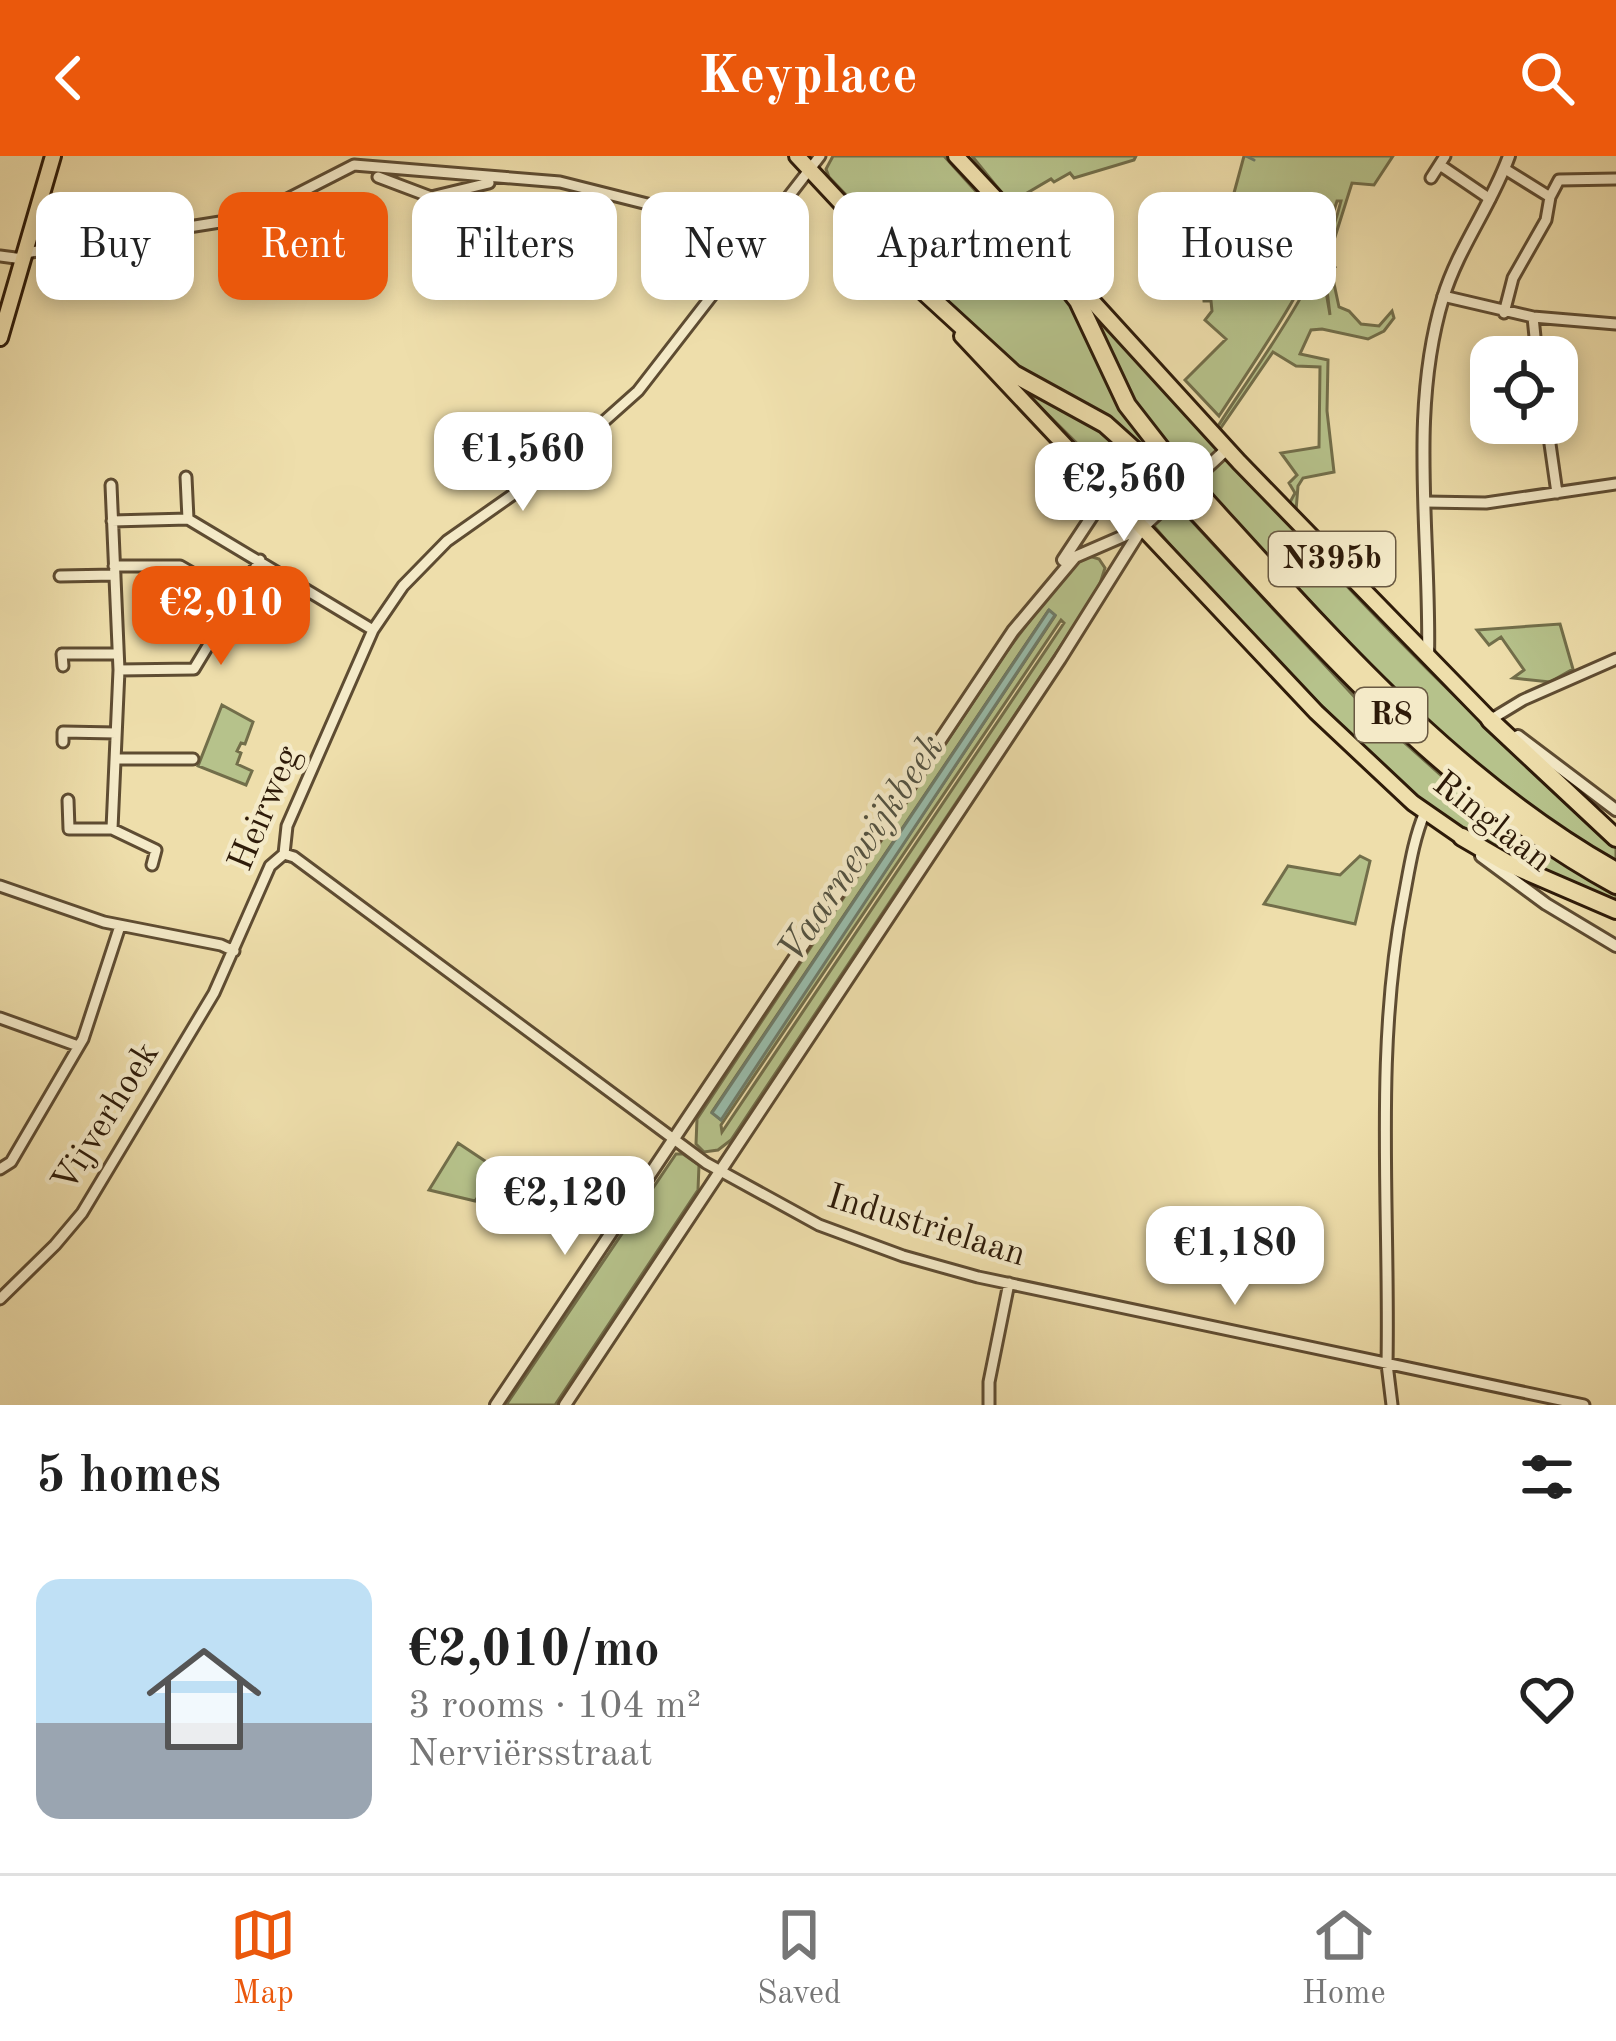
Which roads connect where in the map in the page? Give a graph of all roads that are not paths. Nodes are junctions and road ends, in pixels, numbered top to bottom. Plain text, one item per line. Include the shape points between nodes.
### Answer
1 (53, 156) edge
2 (797, 156) edge
3 (820, 156) edge
4 (956, 156) edge
5 (1443, 160) edge
6 (1507, 162) edge
7 (378, 166) edge
8 (416, 168) junction
9 (809, 169) junction
10 (1431, 178) dead end
11 (1616, 178) edge
12 (489, 183) dead end
13 (415, 192) joint
14 (452, 192) edge
15 (792, 192) edge
16 (989, 192) edge
17 (833, 195) edge
18 (1550, 197) junction
19 (1490, 199) junction
20 (641, 202) edge
21 (0, 256) edge
22 (24, 256) junction
23 (1443, 296) junction
24 (709, 300) edge
25 (931, 300) edge
26 (933, 300) edge
27 (1077, 300) edge
28 (1090, 300) edge
29 (1504, 313) junction
30 (1533, 317) junction
31 (1616, 324) edge
32 (1535, 336) edge
33 (0, 338) edge
34 (1550, 444) edge
35 (1228, 448) junction
36 (1170, 473) junction
37 (186, 477) dead end
38 (1096, 478) junction
39 (1616, 484) edge
40 (111, 485) dead end
41 (1557, 493) junction
42 (1426, 502) junction
43 (1200, 506) junction
44 (188, 519) junction
45 (112, 521) junction
46 (1142, 528) junction
47 (1088, 550) junction
48 (1163, 551) junction
49 (260, 560) junction
50 (1123, 561) junction
51 (114, 570) junction
52 (60, 576) dead end
53 (1055, 576) junction
54 (1111, 578) junction
55 (237, 599) junction
56 (1429, 627) junction
57 (373, 630) junction
58 (1412, 643) junction
59 (118, 654) junction
60 (1428, 658) junction
61 (1616, 659) edge
62 (63, 666) dead end
63 (119, 670) junction
64 (1490, 719) junction
65 (63, 732) dead end
66 (116, 734) junction
67 (115, 759) junction
68 (193, 759) dead end
69 (68, 800) dead end
70 (1616, 810) edge
71 (1425, 812) junction
72 (112, 829) junction
73 (1462, 837) junction
74 (1616, 838) edge
75 (284, 854) junction
76 (152, 865) dead end
77 (1616, 872) edge
78 (1616, 885) edge
79 (0, 886) edge
80 (1616, 910) edge
81 (120, 926) junction
82 (1616, 946) edge
83 (234, 951) junction
84 (0, 1018) edge
85 (78, 1046) junction
86 (673, 1138) junction
87 (0, 1169) edge
88 (720, 1172) junction
89 (1009, 1283) junction
90 (1, 1297) edge
91 (1387, 1364) junction
92 (496, 1405) edge
93 (565, 1405) edge
94 (989, 1405) edge
95 (1392, 1405) edge
96 (1584, 1405) edge

1 - 22 main road
2 - 9 main road, Ringlaan
3 - 9 street, Heirweg
4 - 16 main road, N395b
5 - 10 street
5 - 19 street
6 - 18 street
6 - 19 street
7 - 8 street
7 - 13 street
7 - 22 street via 345,168 284,204 220,222
8 - 13 street
8 - 20 street via 560,182
9 - 15 street, Heirweg
9 - 17 main road, Ringlaan
11 - 18 street via 1559,180
12 - 14 street
18 - 29 street
19 - 23 street
21 - 22 street
22 - 33 main road
23 - 29 street
23 - 42 street via 1426,383
24 - 57 street, Heirweg via 638,391 555,465 447,541
25 - 38 main road, Ringlaan
26 - 36 highway, R8 via 1014,374 1106,424
27 - 36 highway, R8
28 - 35 main road, N395b
29 - 30 street
30 - 31 street
30 - 32 street
34 - 41 street
35 - 46 street
35 - 58 main road, N395b
36 - 43 highway, R8, bridge
37 - 44 street
38 - 46 main road, Ringlaan
38 - 53 street via 1098,507
39 - 41 street
40 - 45 street
41 - 42 street
42 - 56 street
43 - 77 highway, R8 via 1440,742
43 - 78 highway, R8 via 1319,644 1433,753 1526,828
44 - 45 street
44 - 49 street
45 - 51 street
46 - 47 street
46 - 48 main road, Ringlaan
46 - 50 street
47 - 53 street
47 - 54 street via 1104,556
48 - 50 street via 1143,547
48 - 71 main road, Ringlaan via 1316,712
49 - 55 street
49 - 57 street
50 - 54 street
51 - 52 street
51 - 55 street via 180,566
51 - 59 street
53 - 86 street
54 - 88 street
55 - 63 street via 194,669
56 - 58 street
56 - 60 street
57 - 75 street, Heirweg via 287,826
58 - 60 main road, N395b
59 - 62 street via 62,654
59 - 63 street
60 - 64 main road, N395b
61 - 64 street
63 - 66 street
64 - 70 street, N395b
64 - 74 highway
65 - 66 street
66 - 67 street
67 - 68 street
67 - 72 street
69 - 72 street via 69,835
71 - 73 main road, Ringlaan
71 - 91 street via 1389,1002
72 - 76 street via 156,850
73 - 80 highway
73 - 82 street, Ringlaan via 1522,888
75 - 83 street, Heirweg via 271,865
75 - 86 street, Industrielaan
79 - 81 street
81 - 83 street
81 - 85 street
83 - 90 street, Vijverhoek via 82,1213
84 - 85 street
85 - 87 street
86 - 88 street, Industrielaan
86 - 92 street
88 - 89 street, Industrielaan via 856,1240
88 - 93 street
89 - 91 street, Industrielaan
89 - 94 street
91 - 95 street
91 - 96 street, Industrielaan

